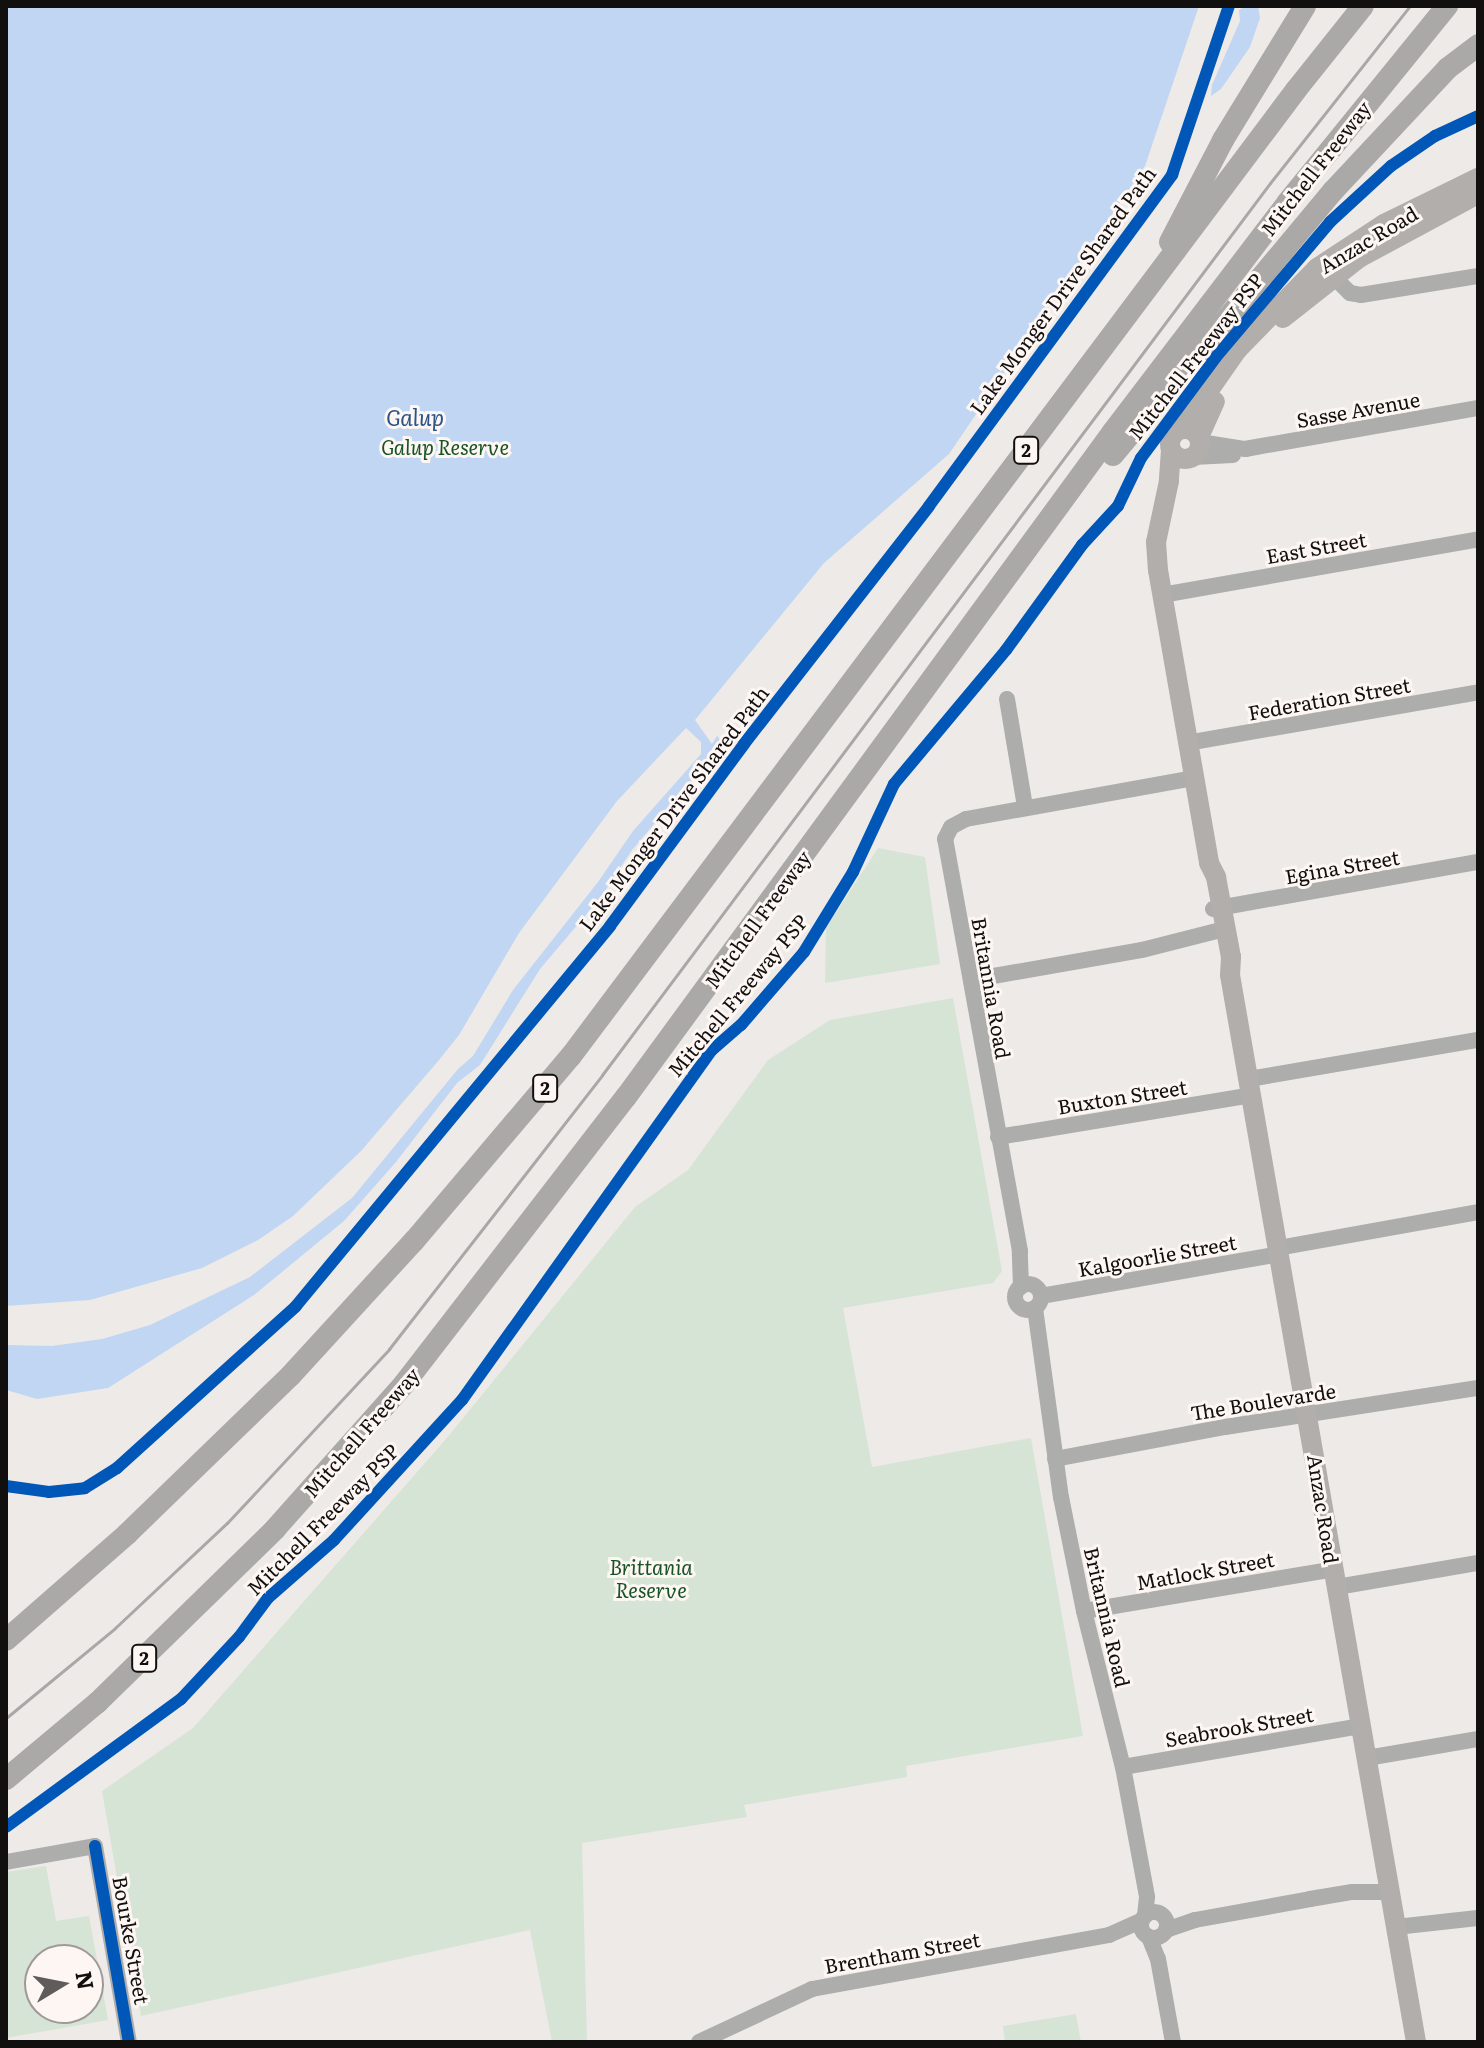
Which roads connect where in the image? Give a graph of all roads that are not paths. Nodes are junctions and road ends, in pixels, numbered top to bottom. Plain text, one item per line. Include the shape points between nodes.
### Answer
1 (1305, 6) edge
2 (1363, 6) edge
3 (1447, 6) edge
4 (1478, 45) edge
5 (1478, 178) edge
6 (1478, 194) edge
7 (1328, 270) junction
8 (1478, 276) edge
9 (1139, 300) junction
10 (1478, 408) edge
11 (1189, 445) junction
12 (1478, 539) edge
13 (1162, 595) junction
14 (975, 622) junction
15 (1478, 692) edge
16 (1007, 699) dead end
17 (1187, 743) junction
18 (1193, 778) junction
19 (1025, 807) junction
20 (1478, 862) edge
21 (1217, 908) junction
22 (1218, 936) junction
23 (1230, 975) junction
24 (971, 980) junction
25 (1478, 1040) edge
26 (1250, 1087) junction
27 (998, 1137) junction
28 (1478, 1212) edge
29 (1278, 1251) junction
30 (1031, 1297) junction
31 (1478, 1388) edge
32 (1308, 1413) junction
33 (1055, 1459) junction
34 (1478, 1563) edge
35 (1335, 1578) junction
36 (1084, 1611) junction
37 (6, 1640) edge
38 (1361, 1726) junction
39 (1478, 1739) edge
40 (1367, 1758) junction
41 (1123, 1767) junction
42 (6, 1779) edge
43 (6, 1862) edge
44 (1388, 1885) junction
45 (1478, 1918) edge
46 (1154, 1925) junction
47 (1397, 1932) junction
48 (129, 2042) edge
49 (699, 2042) edge
50 (1173, 2042) edge
51 (1416, 2042) edge

1 - 9 highway via 1223,140
2 - 9 highway, 2
3 - 14 highway, Mitchell Freeway / 2 via 1278,215
4 - 14 highway via 1448,68 1333,191
5 - 7 main road, Anzac Road via 1384,224
6 - 7 main road, Anzac Road
7 - 8 street via 1350,293 1369,295
7 - 11 main road, Anzac Road via 1237,350
9 - 37 highway, 2 via 571,1056 467,1181 335,1329 204,1462
10 - 11 street, Sasse Avenue via 1245,449
11 - 13 main road, Anzac Road via 1169,481 1156,542
12 - 13 street, East Street
13 - 17 main road, Anzac Road
14 - 42 highway, Mitchell Freeway / 2 via 626,1097 404,1384 275,1529 97,1703
15 - 17 street, Federation Street
16 - 19 street
17 - 18 main road, Anzac Road
18 - 19 street
18 - 21 main road, Anzac Road
19 - 24 street, Britannia Road via 966,819 951,827 945,839
20 - 21 street, Egina Street
21 - 22 main road, Anzac Road
21 - 23 main road, Anzac Road via 1231,957
22 - 23 main road, Anzac Road
22 - 24 street via 1175,948 1160,946
23 - 26 main road, Anzac Road
24 - 27 street, Britannia Road
25 - 26 street, Buxton Street
26 - 27 street, Buxton Street
26 - 29 main road, Anzac Road
27 - 30 street, Britannia Road
28 - 29 street, Kalgoorlie Street
29 - 30 street, Kalgoorlie Street
29 - 32 main road, Anzac Road
30 - 33 street, Britannia Road
31 - 32 street, The Boulevarde
32 - 33 street, The Boulevarde
32 - 35 main road, Anzac Road
33 - 36 street, Britannia Road
34 - 35 street, Matlock Street
35 - 36 street, Matlock Street
35 - 38 main road, Anzac Road
36 - 41 street, Britannia Road
38 - 40 main road, Anzac Road
38 - 41 street, Seabrook Street
39 - 40 street
40 - 44 main road, Anzac Road
41 - 46 street, Britannia Road
43 - 48 street, Bourke Street via 95,1846
44 - 46 street, Brentham Street
44 - 47 main road, Anzac Road
45 - 47 street
46 - 49 street, Brentham Street via 812,1989
46 - 50 street, Britannia Road
47 - 51 main road, Anzac Road

